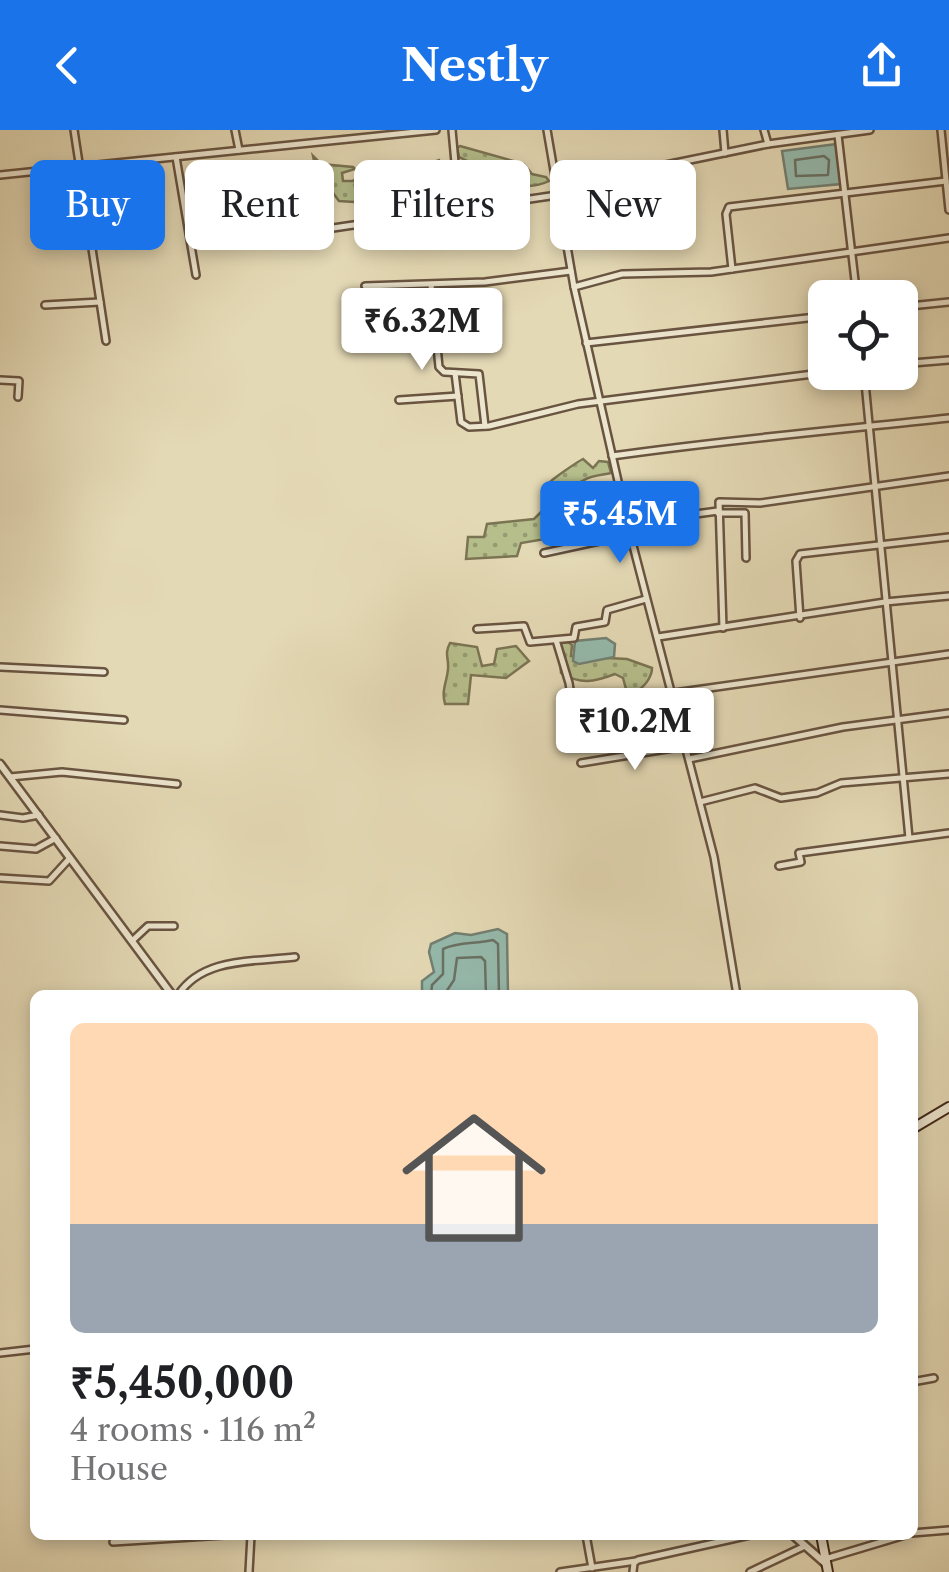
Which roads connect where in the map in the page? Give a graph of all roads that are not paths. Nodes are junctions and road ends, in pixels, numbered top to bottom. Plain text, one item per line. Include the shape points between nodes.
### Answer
1 (74, 130) edge
2 (235, 130) edge
3 (436, 130) edge
4 (452, 130) edge
5 (546, 130) edge
6 (724, 130) edge
7 (764, 130) edge
8 (870, 130) edge
9 (842, 133) edge
10 (944, 133) edge
11 (768, 144) junction
12 (239, 150) junction
13 (725, 153) junction
14 (176, 157) junction
15 (77, 160) edge
16 (147, 160) edge
17 (455, 160) edge
18 (551, 160) edge
19 (696, 161) edge
20 (30, 171) edge
21 (0, 174) edge
22 (947, 178) edge
23 (844, 193) junction
24 (550, 197) edge
25 (949, 210) edge
26 (334, 228) edge
27 (949, 238) edge
28 (92, 250) edge
29 (567, 250) edge
30 (851, 250) junction
31 (732, 269) junction
32 (571, 271) junction
33 (196, 275) dead end
34 (855, 280) edge
35 (430, 284) junction
36 (365, 286) dead end
37 (574, 287) junction
38 (100, 302) junction
39 (949, 302) edge
40 (45, 305) dead end
41 (918, 305) edge
42 (808, 318) edge
43 (106, 342) dead end
44 (586, 343) junction
45 (949, 360) edge
46 (918, 363) edge
47 (455, 374) junction
48 (808, 375) edge
49 (0, 380) edge
50 (866, 390) edge
51 (458, 396) junction
52 (18, 398) dead end
53 (399, 400) dead end
54 (600, 400) junction
55 (949, 418) edge
56 (485, 426) junction
57 (869, 427) junction
58 (612, 456) junction
59 (949, 476) edge
60 (874, 484) junction
61 (718, 512) junction
62 (630, 534) junction
63 (949, 537) edge
64 (880, 544) junction
65 (544, 553) dead end
66 (746, 558) dead end
67 (949, 596) edge
68 (646, 598) junction
69 (885, 602) junction
70 (800, 618) junction
71 (722, 628) junction
72 (478, 629) dead end
73 (658, 637) junction
74 (556, 640) junction
75 (949, 654) edge
76 (892, 661) junction
77 (0, 667) edge
78 (104, 672) dead end
79 (674, 694) junction
80 (0, 710) edge
81 (949, 714) edge
82 (898, 719) junction
83 (124, 720) dead end
84 (577, 734) dead end
85 (686, 746) junction
86 (688, 759) junction
87 (581, 763) dead end
88 (0, 764) edge
89 (949, 774) edge
90 (10, 777) junction
91 (904, 778) junction
92 (177, 784) dead end
93 (700, 802) junction
94 (0, 815) edge
95 (38, 815) junction
96 (949, 833) edge
97 (56, 838) junction
98 (909, 838) junction
99 (0, 846) edge
100 (70, 858) junction
101 (780, 866) dead end
102 (0, 878) edge
103 (174, 926) dead end
104 (132, 941) junction
105 (292, 958) dead end
106 (171, 990) edge
107 (180, 990) edge
108 (736, 990) edge
109 (949, 1108) edge
110 (939, 1114) junction
111 (949, 1117) edge
112 (918, 1126) edge
113 (30, 1350) edge
114 (0, 1353) edge
115 (934, 1378) dead end
116 (918, 1381) edge
117 (949, 1530) edge
118 (918, 1533) edge
119 (135, 1540) edge
120 (251, 1540) edge
121 (587, 1540) edge
122 (728, 1540) edge
123 (798, 1540) edge
124 (823, 1540) edge
125 (892, 1540) edge
126 (113, 1542) dead end
127 (805, 1546) junction
128 (636, 1561) junction
129 (826, 1565) edge
130 (592, 1568) junction
131 (249, 1572) edge
132 (560, 1572) edge
133 (633, 1572) edge
134 (750, 1572) edge

1 - 15 street
2 - 12 street
3 - 12 street
4 - 17 street
5 - 18 street
6 - 13 street
7 - 11 street
8 - 9 street
9 - 11 street
9 - 23 street
10 - 22 street
11 - 13 street
12 - 14 street
13 - 19 street
14 - 16 street
14 - 33 street
20 - 21 street
22 - 23 street
22 - 25 street
23 - 30 street
23 - 31 street via 729,207
24 - 26 street
27 - 30 street
28 - 38 street
29 - 32 street
30 - 31 street
30 - 34 street
31 - 37 street via 622,274
32 - 35 street
32 - 37 street
35 - 36 street
35 - 47 street via 439,367
37 - 44 street
38 - 40 street
38 - 43 street
39 - 41 street
42 - 44 street
44 - 54 street
45 - 46 street
47 - 51 street
47 - 56 street via 479,374
48 - 54 street
49 - 52 street via 19,380
50 - 57 street
51 - 53 street
51 - 56 street via 463,425
54 - 56 street
54 - 58 street
55 - 57 street
57 - 58 street
57 - 60 street
58 - 62 street
59 - 60 street
60 - 61 street via 760,503 720,502
60 - 64 street
61 - 62 street via 688,514
61 - 66 street via 746,513
61 - 71 street
62 - 65 street
62 - 68 street
63 - 64 street
64 - 69 street
64 - 70 street via 800,554
67 - 69 street
68 - 73 street
68 - 74 street via 607,610 605,622 578,626 575,638
69 - 70 street
69 - 76 street
70 - 71 street
71 - 73 street
72 - 74 street via 524,626 529,642
73 - 79 street
74 - 84 street
75 - 76 street
76 - 79 street
76 - 82 street
77 - 78 street
79 - 85 street
80 - 83 street
81 - 82 street
82 - 86 street
82 - 91 street
85 - 86 street
85 - 87 street
86 - 93 street
88 - 90 street
89 - 91 street
90 - 92 street via 62,772
90 - 95 street
91 - 93 street via 833,784 782,798 755,788
91 - 98 street
93 - 108 street
94 - 95 street
95 - 97 street
96 - 98 street
97 - 99 street via 36,848
97 - 100 street
98 - 101 street via 800,853 801,862
100 - 102 street via 49,881
100 - 104 street
103 - 104 street via 148,926
104 - 106 street
105 - 107 street via 204,970
109 - 110 main road
110 - 111 street
110 - 112 main road
113 - 114 street
115 - 116 street
117 - 118 street
119 - 126 street
120 - 131 street
121 - 130 street
122 - 128 street
123 - 127 street
124 - 129 main road
125 - 129 street
127 - 129 street
127 - 134 street
128 - 130 street
128 - 133 street
130 - 132 street

